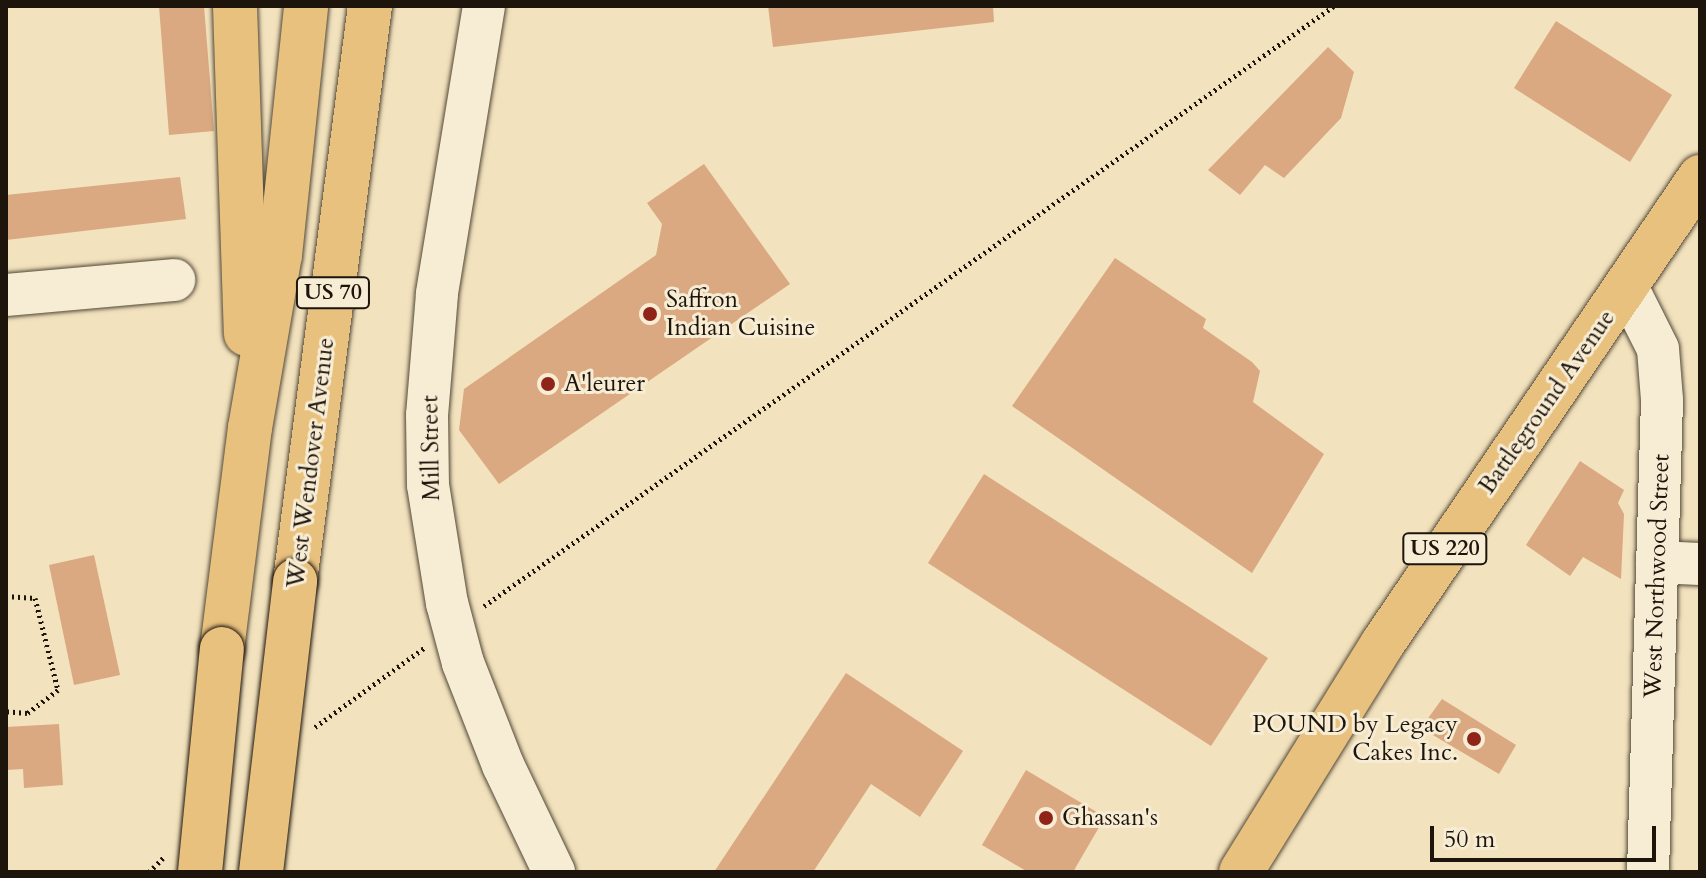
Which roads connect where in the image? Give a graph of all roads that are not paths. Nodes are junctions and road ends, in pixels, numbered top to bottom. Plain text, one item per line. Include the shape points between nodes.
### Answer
1 (235, 6) edge
2 (306, 6) edge
3 (370, 6) edge
4 (484, 6) edge
5 (1700, 177) edge
6 (174, 280) dead end
7 (1627, 287) junction
8 (6, 295) edge
9 (250, 428) junction
10 (1657, 562) junction
11 (1700, 564) edge
12 (188, 859) edge
13 (261, 872) edge
14 (554, 872) edge
15 (1241, 872) edge
16 (1648, 872) edge

1 - 9 main road
2 - 9 main road, US 70 via 280,255
3 - 13 main road, West Wendover Avenue / US 70, bridge
4 - 14 street, Mill Street via 437,294 427,415 428,485 454,627 503,765
5 - 7 main road, Battleground Avenue / US 220
6 - 8 street
7 - 10 street, West Northwood Street via 1658,349
7 - 15 main road, Battleground Avenue / US 220 via 1383,643
9 - 12 main road, US 70, bridge
10 - 11 street
10 - 16 street, West Northwood Street

